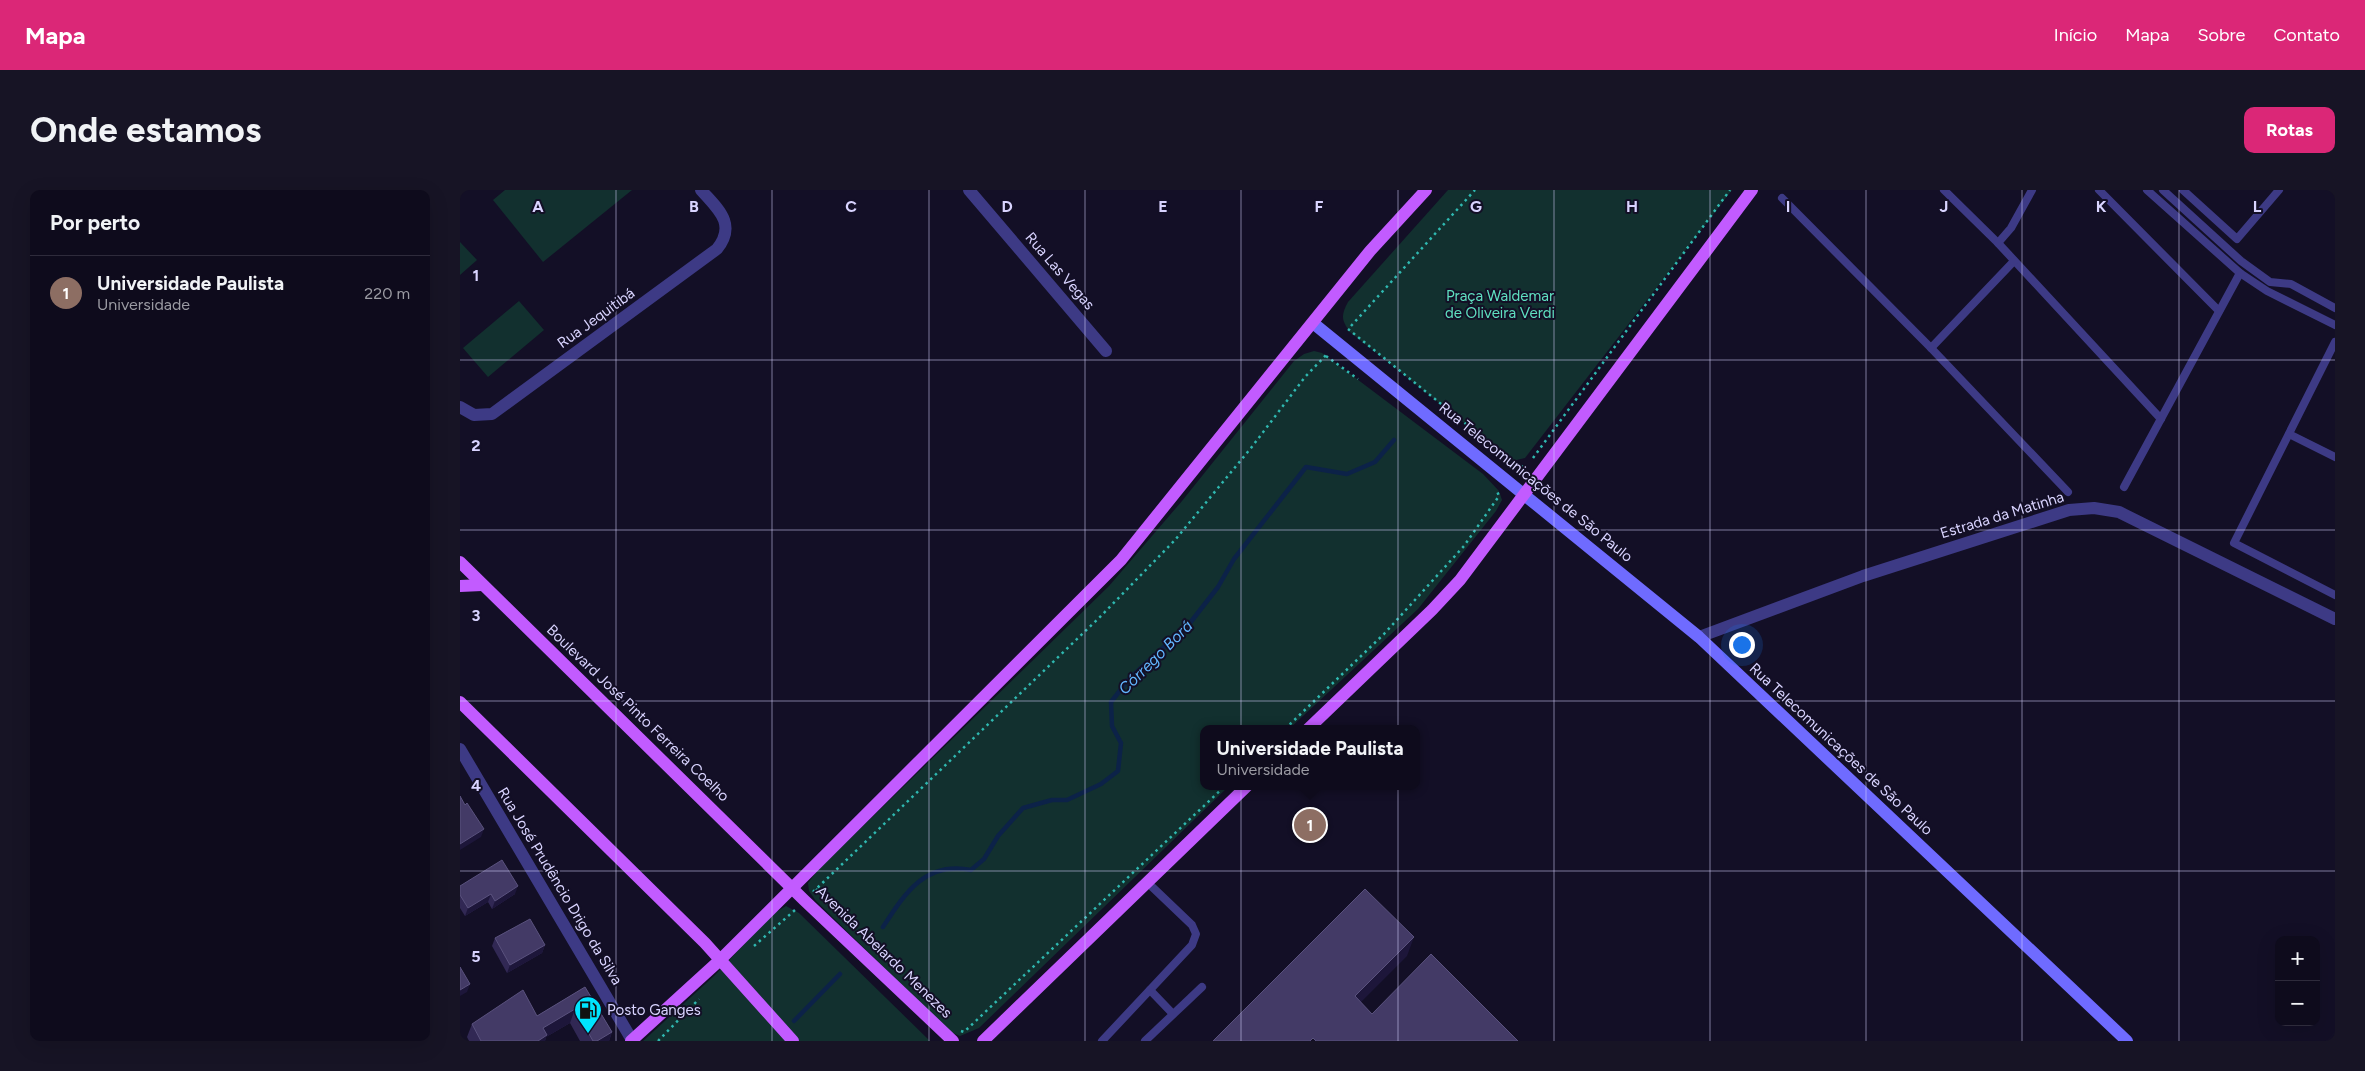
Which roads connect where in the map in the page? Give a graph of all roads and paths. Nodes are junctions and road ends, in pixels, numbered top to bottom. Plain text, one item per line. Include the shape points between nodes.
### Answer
1 (701, 190) edge
2 (969, 190) edge
3 (1426, 190) edge
4 (1475, 190) edge
5 (1730, 190) edge
6 (1752, 190) edge
7 (1944, 190) edge
8 (2032, 190) edge
9 (2098, 190) edge
10 (2147, 190) edge
11 (2163, 190) edge
12 (2183, 190) edge
13 (2280, 190) edge
14 (1782, 198) dead end
15 (1998, 243) junction
16 (2014, 261) junction
17 (2240, 273) junction
18 (2270, 282) junction
19 (2267, 291) junction
20 (2304, 291) junction
21 (2297, 306) junction
22 (2335, 308) edge
23 (2219, 311) junction
24 (1313, 323) junction
25 (2335, 325) edge
26 (1337, 342) junction
27 (2335, 342) edge
28 (1931, 348) junction
29 (1106, 351) dead end
30 (1326, 356) junction
31 (1364, 383) dead end
32 (460, 407) edge
33 (2161, 419) junction
34 (2289, 434) junction
35 (2335, 457) edge
36 (1533, 458) dead end
37 (1525, 468) dead end
38 (2124, 487) dead end
39 (1496, 490) dead end
40 (2068, 492) dead end
41 (1525, 493) junction
42 (460, 562) edge
43 (482, 585) junction
44 (460, 586) edge
45 (2335, 595) edge
46 (2335, 619) edge
47 (1699, 637) junction
48 (460, 702) edge
49 (1289, 725) edge
50 (1312, 725) edge
51 (460, 749) edge
52 (1221, 790) edge
53 (1243, 790) edge
54 (1147, 882) junction
55 (793, 886) junction
56 (816, 889) junction
57 (804, 900) junction
58 (858, 931) dead end
59 (750, 951) dead end
60 (720, 960) junction
61 (1202, 987) dead end
62 (1150, 990) junction
63 (705, 993) dead end
64 (1173, 1014) junction
65 (955, 1035) edge
66 (632, 1041) edge
67 (658, 1041) edge
68 (793, 1041) edge
69 (983, 1041) edge
70 (1102, 1041) edge
71 (1145, 1041) edge
72 (2126, 1041) edge

1 - 32 street, Rua Jequitibá via 725,221 726,231 717,249 492,414 474,415
2 - 29 street, Rua Las Vegas
3 - 24 main road via 1370,251
4 - 37 path via 1349,328 1512,461
5 - 36 path
6 - 41 main road
7 - 15 lane
8 - 15 lane via 2011,228
9 - 23 lane
10 - 17 lane
11 - 18 lane via 2241,261
12 - 13 lane via 2236,239
14 - 28 lane
15 - 16 lane
16 - 28 lane
16 - 33 lane
17 - 19 lane
17 - 23 lane
18 - 19 lane
18 - 20 lane via 2291,284
19 - 21 lane
20 - 21 lane
20 - 22 lane
21 - 25 lane
23 - 33 lane
24 - 26 street, Rua Telecomunicações de São Paulo
24 - 55 main road via 1122,560
26 - 30 path
26 - 41 street, Rua Telecomunicações de São Paulo
27 - 34 lane
28 - 40 lane
30 - 31 path
30 - 56 path via 1305,377 1175,540 1099,618
33 - 38 lane
34 - 35 lane
34 - 45 lane via 2234,542
39 - 49 path via 1499,496 1464,546 1384,634
41 - 47 street, Rua Telecomunicações de São Paulo
41 - 50 main road via 1460,580
42 - 43 main road, Boulevard José Pinto Ferreira Coelho
43 - 44 main road
43 - 55 main road, Boulevard José Pinto Ferreira Coelho
46 - 47 street, Estrada da Matinha via 2119,512 2094,508 2069,510 1863,576
47 - 72 street, Rua Telecomunicações de São Paulo
48 - 60 main road
51 - 66 street, Rua José Prudêncio Drigo da Silva
52 - 65 path via 964,1032
53 - 54 main road
54 - 62 lane via 1192,925 1196,934 1192,945
54 - 69 main road
55 - 57 main road, Avenida Abelardo Menezes
55 - 60 main road
56 - 57 path
56 - 58 path
57 - 59 path
57 - 65 main road, Avenida Abelardo Menezes
60 - 66 main road
60 - 68 main road
61 - 64 lane
62 - 64 lane
62 - 70 lane
63 - 67 path
64 - 71 lane

